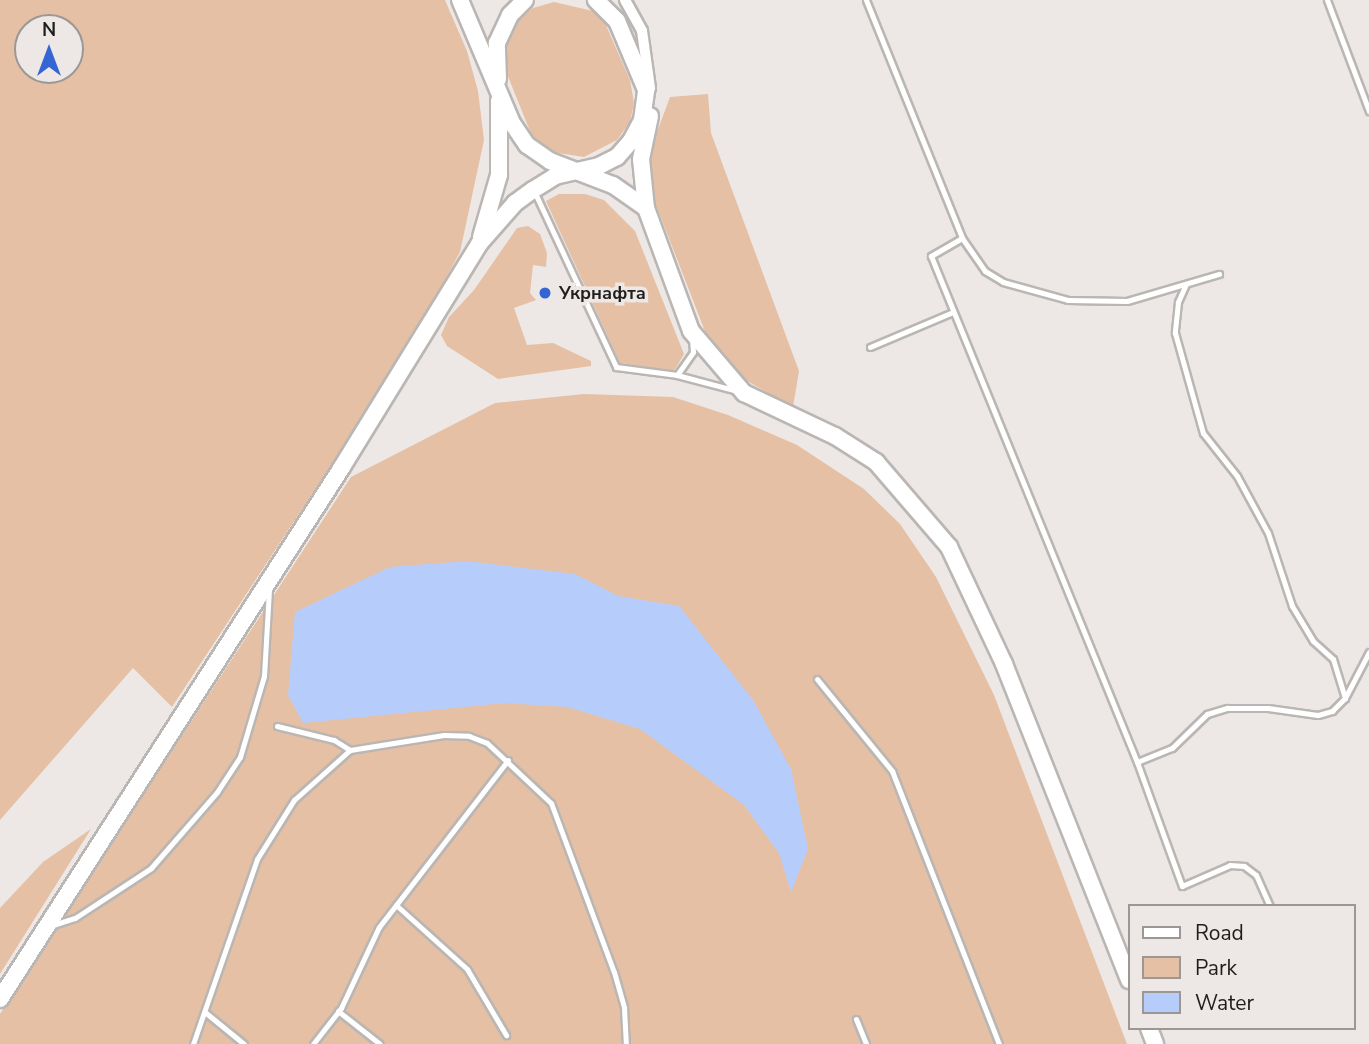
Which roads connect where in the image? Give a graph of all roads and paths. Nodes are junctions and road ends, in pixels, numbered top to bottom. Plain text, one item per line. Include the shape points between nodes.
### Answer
1 (460, 0) edge
2 (525, 0) edge
3 (596, 0) edge
4 (625, 0) edge
5 (866, 0) edge
6 (1327, 0) edge
7 (499, 91) junction
8 (648, 94) junction
9 (1369, 111) edge
10 (580, 171) junction
11 (534, 190) junction
12 (646, 208) junction
13 (962, 239) junction
14 (479, 244) junction
15 (1219, 274) dead end
16 (1186, 284) junction
17 (953, 312) junction
18 (691, 331) junction
19 (870, 347) dead end
20 (677, 375) junction
21 (744, 393) junction
22 (270, 579) junction
23 (1369, 652) edge
24 (817, 679) dead end
25 (1345, 698) junction
26 (278, 726) dead end
27 (350, 750) junction
28 (508, 760) junction
29 (1137, 762) junction
30 (1269, 904) edge
31 (396, 905) junction
32 (47, 926) junction
33 (1128, 977) edge
34 (0, 999) edge
35 (338, 1011) junction
36 (206, 1013) junction
37 (856, 1019) dead end
38 (506, 1035) dead end
39 (193, 1044) edge
40 (244, 1044) edge
41 (313, 1044) edge
42 (380, 1044) edge
43 (626, 1044) edge
44 (866, 1044) edge
45 (999, 1044) edge

1 - 7 main road
2 - 7 main road via 510,15 497,43
3 - 8 main road via 617,21
4 - 8 street via 642,31
5 - 13 lane
6 - 9 lane
7 - 10 main road via 527,145 550,161
7 - 14 main road via 499,175
8 - 10 main road via 642,120 617,157
8 - 12 main road via 641,159
10 - 11 main road via 555,176
10 - 12 main road
11 - 14 main road via 515,203
11 - 20 lane via 616,367
12 - 18 main road
13 - 16 lane via 985,271 1020,290 1043,296 1127,301
13 - 17 lane via 931,256
14 - 22 main road
15 - 16 lane
16 - 25 lane via 1178,302 1175,333 1203,433 1237,476 1268,533 1292,606 1313,641 1333,659
17 - 19 lane
17 - 29 lane
18 - 20 lane via 693,352
18 - 21 main road
20 - 21 lane
21 - 33 main road via 835,436 876,463 949,547 1004,664
22 - 32 main road
22 - 32 lane via 264,676 240,757 217,792 151,868 75,918
23 - 25 lane
24 - 45 lane via 892,771
25 - 29 lane via 1318,715 1248,707 1207,714 1172,748
26 - 27 lane via 334,740
27 - 28 lane via 421,738 469,736
27 - 36 lane via 294,800 271,832 240,906
28 - 31 lane
28 - 43 lane via 551,803 564,830 614,972 624,1008
29 - 30 lane via 1182,886 1230,865 1244,866 1256,875
31 - 35 lane via 379,927
31 - 38 lane via 467,969
32 - 34 main road
35 - 41 lane
35 - 42 lane
36 - 39 lane
36 - 40 lane
37 - 44 lane

